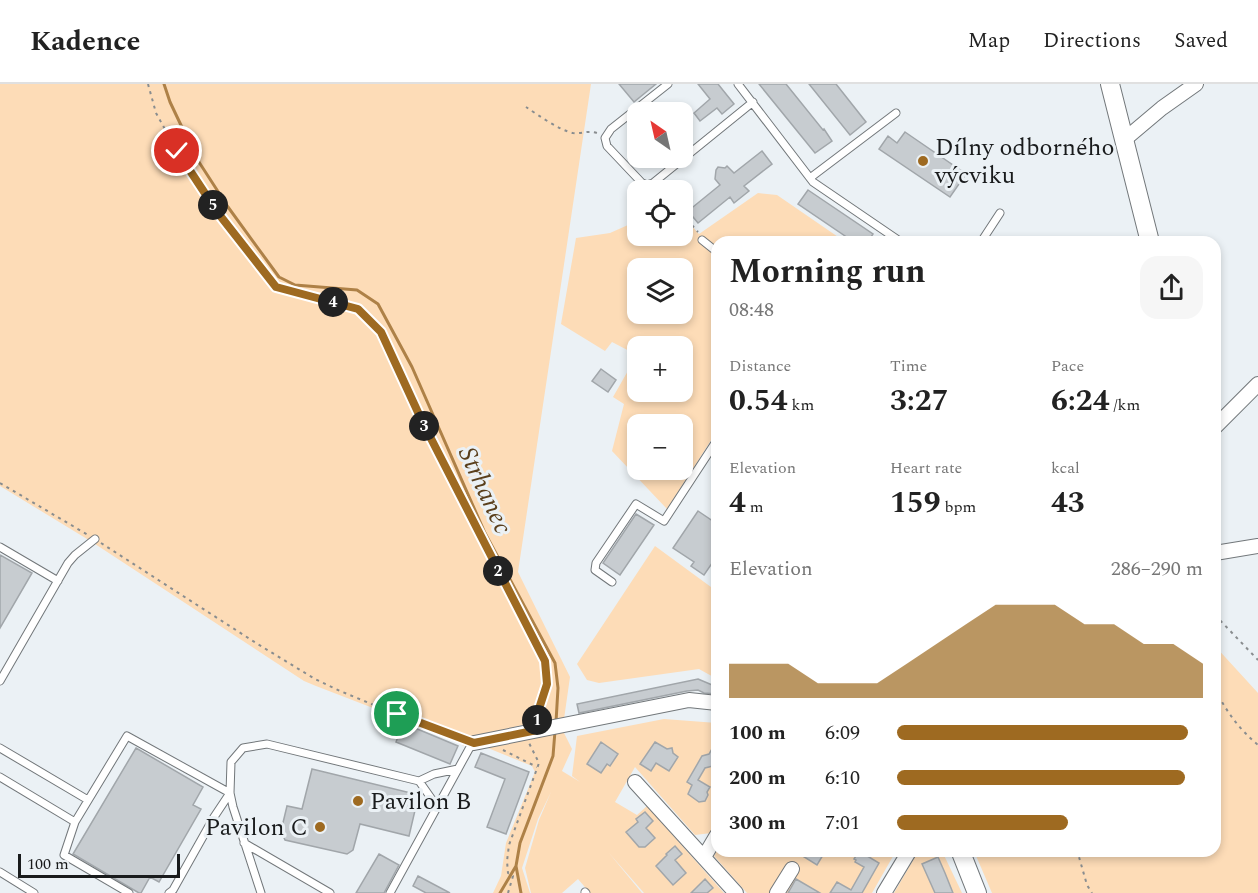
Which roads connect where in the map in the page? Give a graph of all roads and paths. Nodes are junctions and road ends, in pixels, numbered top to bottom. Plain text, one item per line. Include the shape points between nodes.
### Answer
1 (148, 84) edge
2 (668, 84) edge
3 (738, 84) edge
4 (1110, 84) edge
5 (1196, 84) edge
6 (753, 102) junction
7 (526, 107) dead end
8 (896, 113) dead end
9 (605, 138) junction
10 (1124, 140) junction
11 (810, 178) junction
12 (1000, 213) dead end
13 (693, 226) edge
14 (892, 236) edge
15 (985, 236) edge
16 (1148, 236) edge
17 (702, 240) joint
18 (711, 247) edge
19 (1258, 384) edge
20 (1221, 421) edge
21 (711, 449) edge
22 (0, 483) edge
23 (95, 539) junction
24 (1258, 546) edge
25 (0, 547) edge
26 (1221, 552) edge
27 (58, 581) junction
28 (612, 582) dead end
29 (1221, 621) edge
30 (1258, 660) edge
31 (0, 681) edge
32 (1221, 700) edge
33 (711, 702) edge
34 (542, 729) junction
35 (527, 732) junction
36 (474, 743) junction
37 (1258, 746) edge
38 (0, 748) edge
39 (537, 768) junction
40 (458, 770) junction
41 (0, 777) edge
42 (419, 781) junction
43 (635, 782) dead end
44 (230, 793) junction
45 (88, 800) junction
46 (438, 808) junction
47 (75, 822) junction
48 (244, 843) junction
49 (711, 845) edge
50 (704, 857) junction
51 (906, 857) edge
52 (963, 857) edge
53 (1079, 857) edge
54 (792, 869) dead end
55 (0, 872) edge
56 (175, 892) edge
57 (34, 893) edge
58 (129, 893) edge
59 (261, 893) edge
60 (330, 893) edge
61 (390, 893) edge
62 (508, 893) edge
63 (736, 893) edge
64 (777, 893) edge
65 (884, 893) edge
66 (977, 893) edge
67 (1092, 893) edge

1 - 34 path via 156,113 177,151 218,213 276,287 358,309 381,332 422,421 545,661 547,684 536,718
2 - 9 lane
3 - 6 lane
4 - 10 street
5 - 10 street
6 - 9 lane via 647,185 607,146
6 - 11 lane
7 - 9 path via 573,133 594,132
8 - 11 lane
10 - 16 street
11 - 14 lane
12 - 15 lane
13 - 17 path
17 - 18 lane
19 - 20 street
21 - 28 lane via 664,521 636,504 596,563 595,570
22 - 23 path
23 - 27 lane via 71,559
23 - 36 path via 315,679
24 - 26 street
25 - 27 lane
27 - 31 lane
29 - 30 path
32 - 37 path via 1229,715
33 - 34 street via 689,700
34 - 35 street
35 - 36 street
35 - 39 path via 539,763
36 - 39 path via 495,746
36 - 40 lane
38 - 45 lane
39 - 62 path via 509,845 508,873 513,876
40 - 42 lane
40 - 46 lane
41 - 47 lane
42 - 44 lane via 267,744 243,748 231,762
42 - 46 lane
43 - 50 street
44 - 45 lane via 127,736
44 - 48 lane
44 - 56 lane
45 - 47 lane
46 - 61 lane
47 - 58 lane via 64,855
48 - 59 lane
48 - 60 lane
49 - 50 street
50 - 63 street
51 - 65 street
52 - 66 street
53 - 67 path
54 - 64 street
55 - 57 lane

